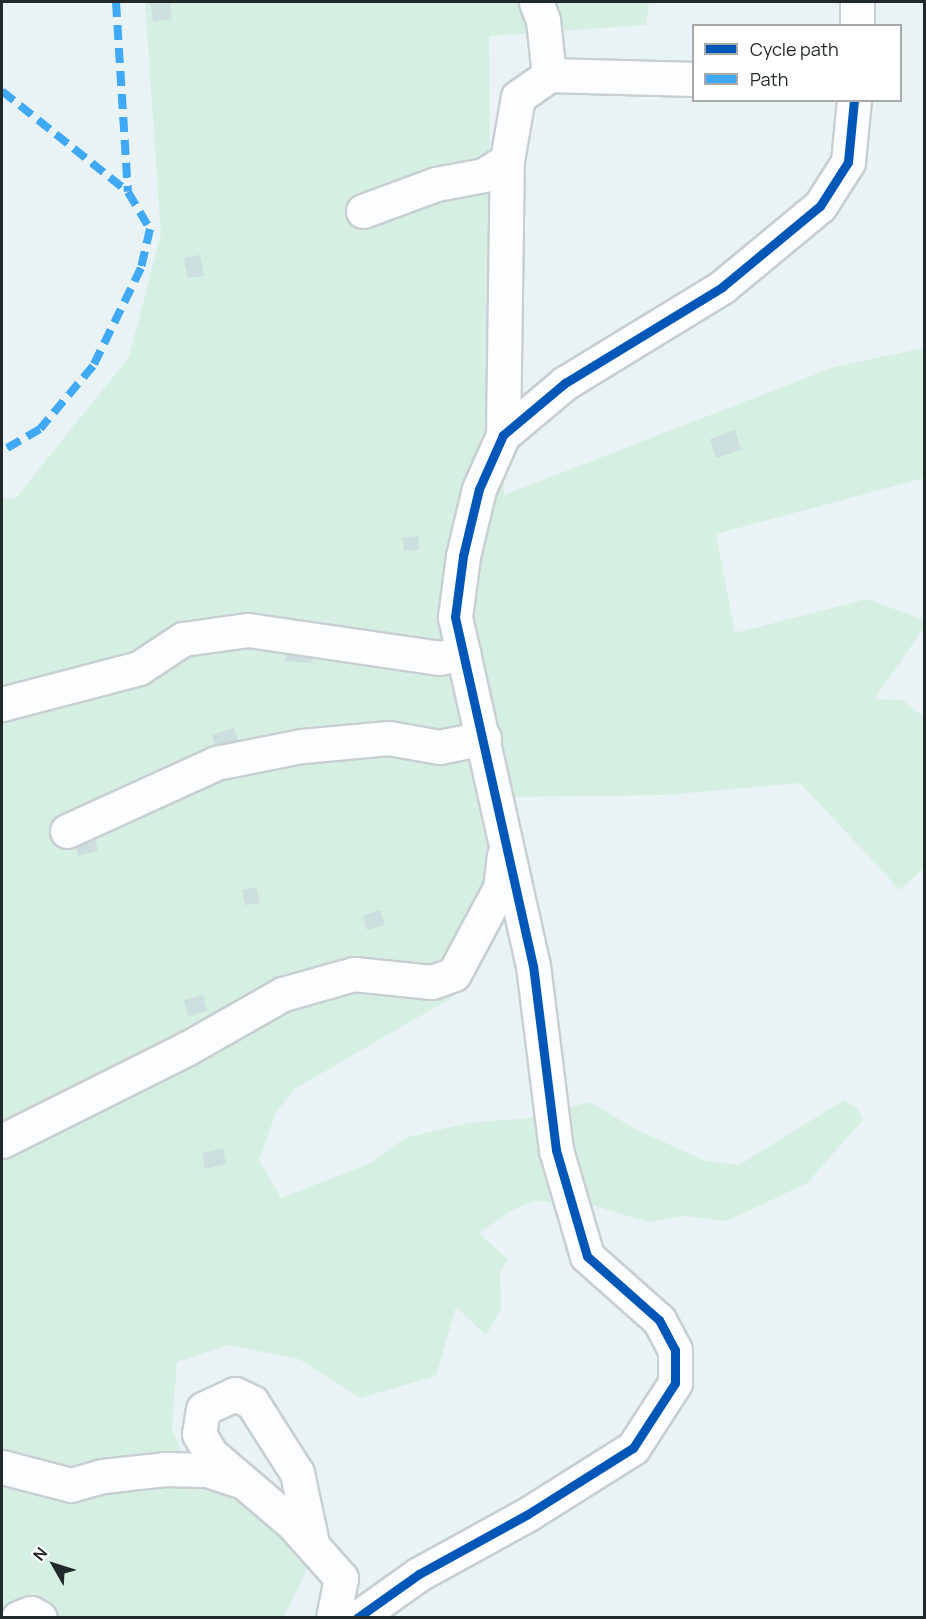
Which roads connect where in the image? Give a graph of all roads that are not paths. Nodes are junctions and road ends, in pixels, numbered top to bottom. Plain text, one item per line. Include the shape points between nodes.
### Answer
1 (536, 2) edge
2 (857, 2) edge
3 (857, 24) edge
4 (549, 75) junction
5 (692, 79) edge
6 (854, 102) edge
7 (507, 160) junction
8 (363, 211) dead end
9 (503, 435) junction
10 (464, 653) junction
11 (2, 704) edge
12 (484, 738) junction
13 (67, 831) dead end
14 (506, 838) junction
15 (2, 1141) edge
16 (2, 1467) edge
17 (240, 1480) junction
18 (312, 1544) junction
19 (18, 1617) edge
20 (40, 1617) edge
21 (333, 1617) edge
22 (357, 1617) edge

1 - 4 street via 543,20
2 - 3 street
4 - 5 street
4 - 7 street via 518,97
6 - 9 street via 848,162 820,206 722,287 565,383
7 - 8 street via 484,175 436,184
7 - 9 street
9 - 10 street via 479,489 463,556 455,617
10 - 11 street via 439,658 248,630 183,639 139,668
10 - 12 street
12 - 13 street via 439,747 389,738 302,746 216,763
12 - 14 street
14 - 15 street via 500,888 454,974 432,982 354,974 283,994 186,1049
14 - 22 street via 533,966 556,1150 587,1256 659,1320 675,1350 675,1383 633,1448 528,1514 419,1574
16 - 17 street via 71,1485 103,1476 165,1469 207,1470
17 - 18 street
17 - 18 street via 211,1454 199,1434 203,1409 235,1394 252,1402 297,1473
18 - 21 street via 341,1578
19 - 20 street via 31,1612

